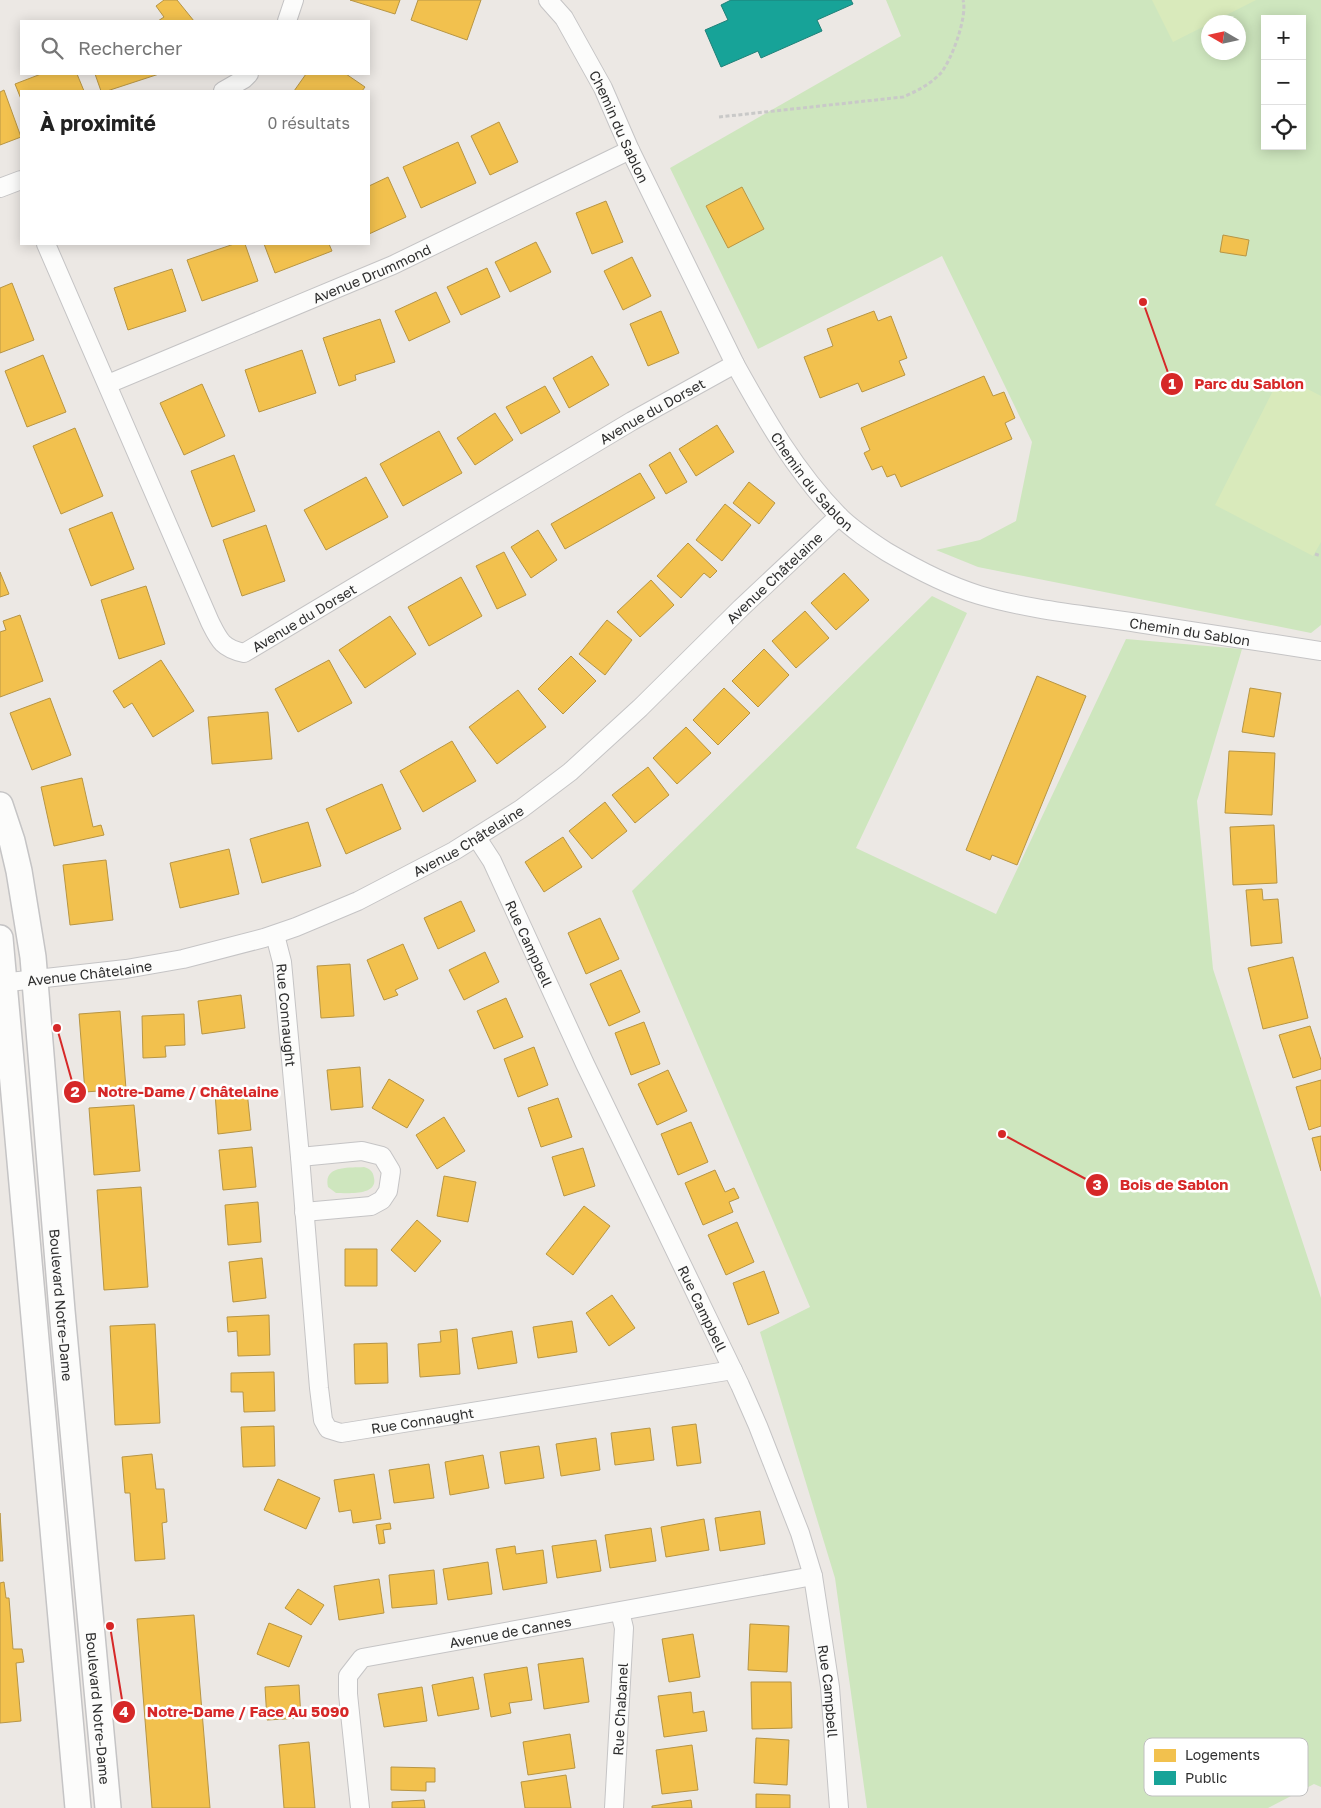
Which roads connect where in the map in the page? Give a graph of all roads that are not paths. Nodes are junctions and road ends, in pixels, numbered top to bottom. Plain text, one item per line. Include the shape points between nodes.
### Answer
1 (294, 0) edge
2 (548, 0) edge
3 (287, 20) edge
4 (248, 75) edge
5 (225, 90) edge
6 (630, 150) junction
7 (20, 183) edge
8 (0, 188) edge
9 (46, 245) edge
10 (735, 364) junction
11 (108, 384) junction
12 (839, 516) junction
13 (1321, 651) edge
14 (0, 805) edge
15 (477, 838) junction
16 (275, 935) junction
17 (0, 938) edge
18 (36, 979) junction
19 (2, 983) edge
20 (300, 1157) junction
21 (304, 1212) junction
22 (733, 1370) junction
23 (813, 1576) junction
24 (620, 1612) junction
25 (78, 1808) edge
26 (108, 1808) edge
27 (360, 1808) edge
28 (614, 1808) edge
29 (839, 1808) edge

1 - 3 street
2 - 6 street, Chemin du Sablon via 564,18 603,88
4 - 5 street
6 - 10 street, Chemin du Sablon
6 - 11 street, Avenue Drummond via 393,265
7 - 8 street
9 - 11 street, Avenue du Dorset
10 - 11 street, Avenue du Dorset via 632,421 244,652 230,650 218,638
10 - 12 street, Chemin du Sablon via 796,467
12 - 13 street, Chemin du Sablon via 874,544 915,568 980,595 1058,611
12 - 15 street, Avenue Châtelaine via 576,766
14 - 18 street, Boulevard Notre-Dame via 22,889
15 - 16 street, Avenue Châtelaine via 358,901
15 - 22 street, Rue Campbell via 492,861 585,1064
16 - 18 street, Avenue Châtelaine via 183,959
16 - 20 street, Rue Connaught via 282,962
17 - 19 street, Boulevard Notre-Dame
18 - 19 street, Avenue Châtelaine
18 - 26 street, Boulevard Notre-Dame via 62,1311
19 - 25 street, Boulevard Notre-Dame
20 - 21 street, Rue Connaught
20 - 21 street via 362,1151 382,1156 391,1171 388,1191 382,1200 371,1206
21 - 22 street, Rue Connaught via 319,1388 323,1420 328,1429 341,1433
22 - 23 street, Rue Campbell via 800,1533
23 - 24 street, Avenue de Cannes
23 - 29 street, Rue Campbell via 830,1687
24 - 27 street, Avenue de Cannes via 362,1658 348,1676
24 - 28 street, Rue Chabanel via 624,1628

